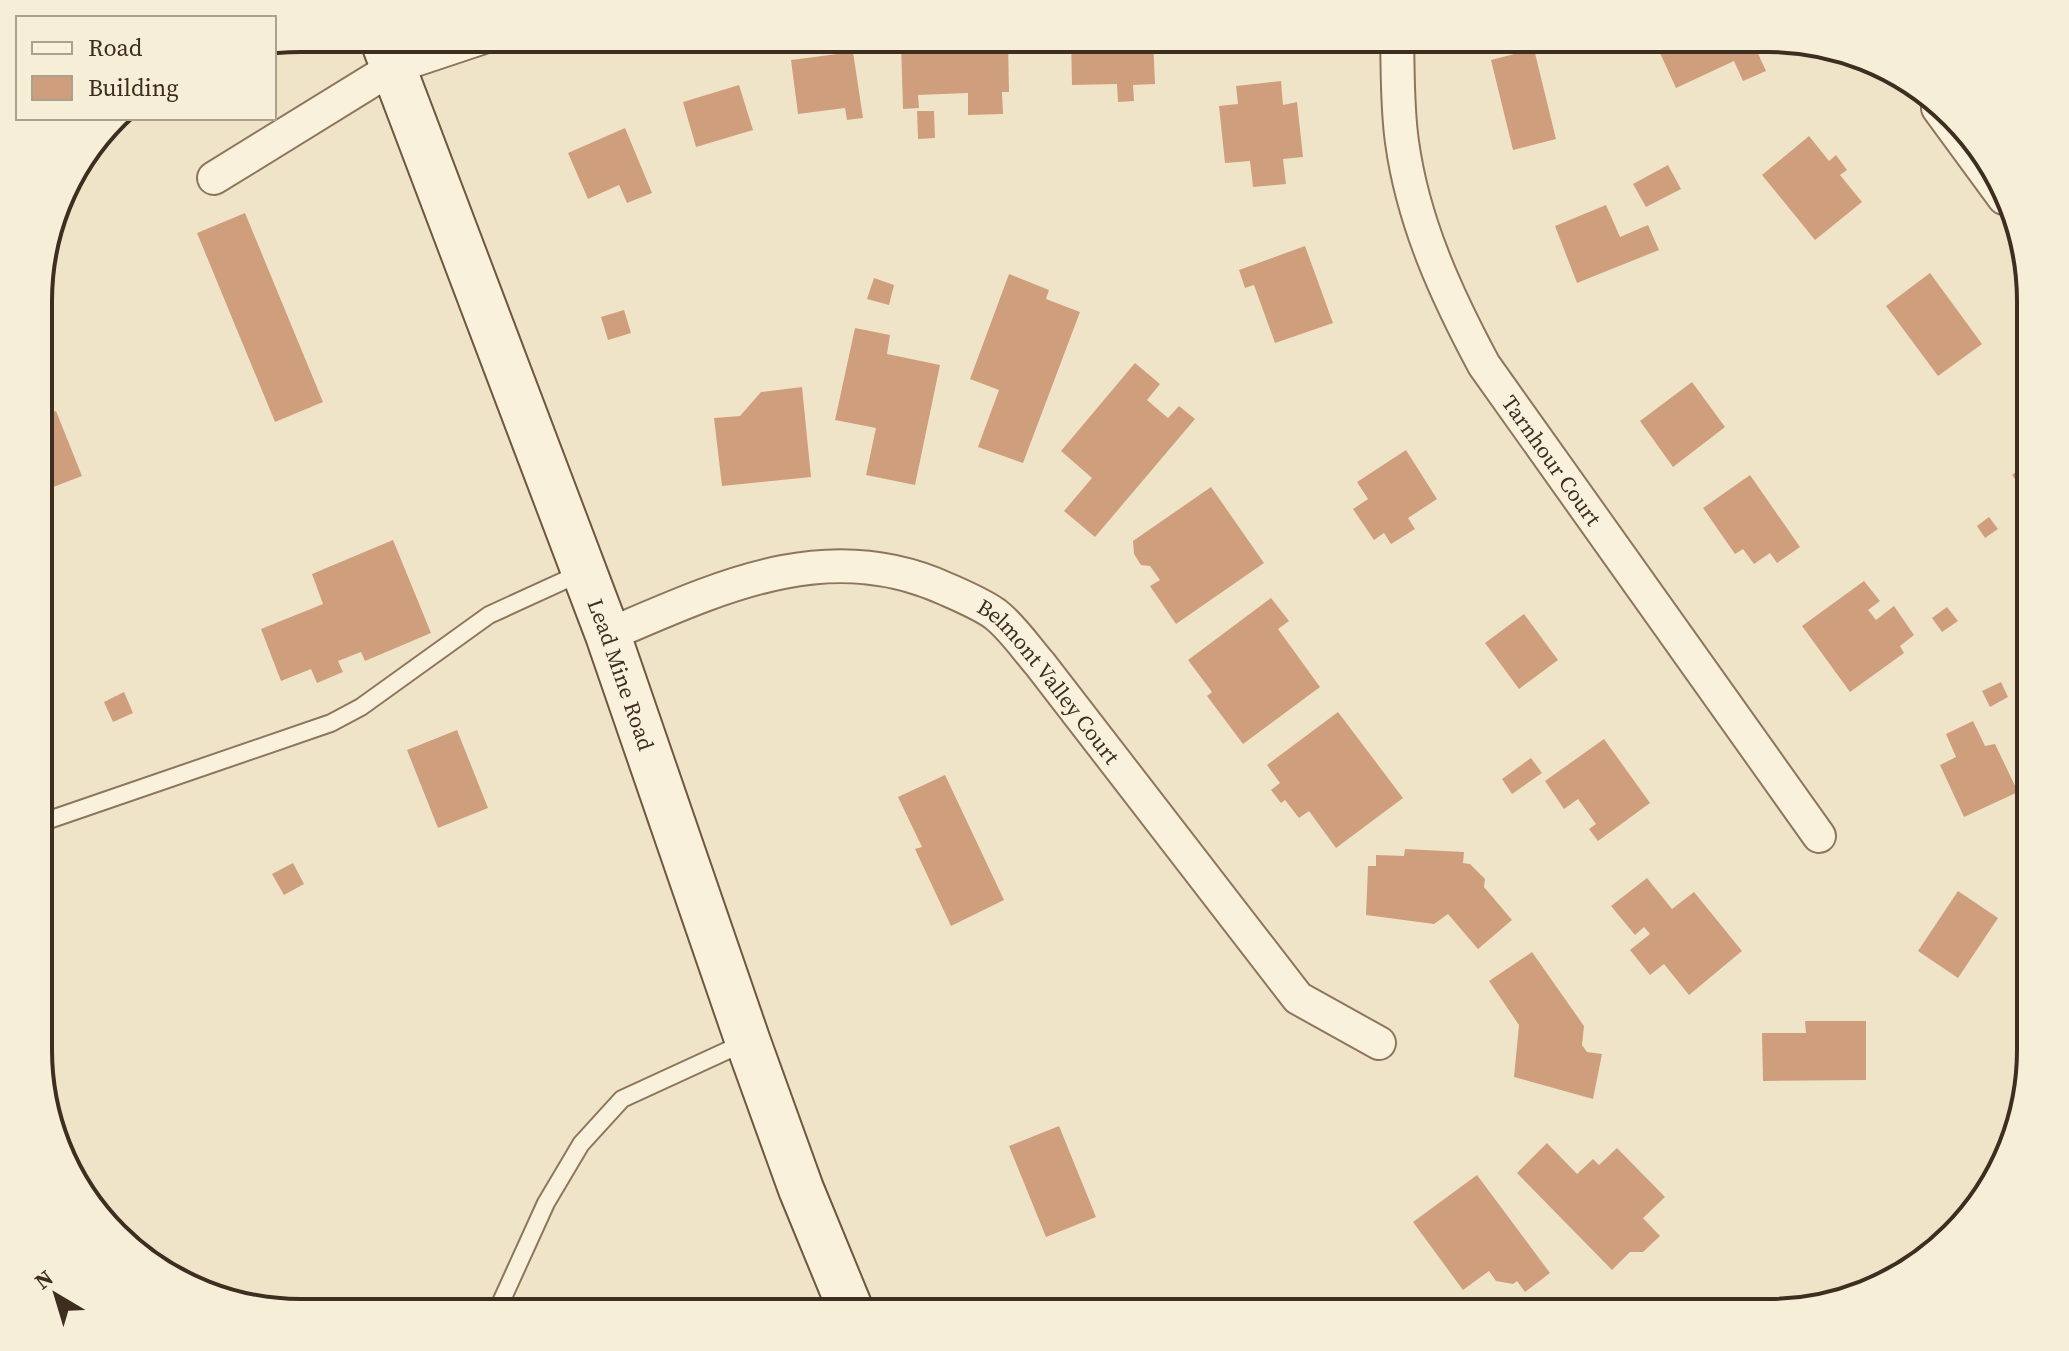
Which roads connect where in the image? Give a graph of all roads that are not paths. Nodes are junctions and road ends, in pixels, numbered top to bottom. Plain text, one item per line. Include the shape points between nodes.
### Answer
1 (1397, 52) edge
2 (388, 53) edge
3 (214, 178) dead end
4 (585, 572) junction
5 (608, 635) junction
6 (52, 819) edge
7 (1819, 836) dead end
8 (748, 1042) junction
9 (1379, 1043) dead end
10 (502, 1299) edge
11 (846, 1299) edge

1 - 7 street, Tarnhour Court via 1409,180 1431,256 1465,330 1484,365
2 - 3 street
2 - 4 main road, Lead Mine Road
4 - 5 main road, Lead Mine Road
4 - 6 lane via 489,615 331,723
5 - 8 main road, Lead Mine Road
5 - 9 street, Belmont Valley Court via 671,608 817,564 899,571 956,593 995,615 1040,664 1298,998
8 - 10 lane via 622,1099 581,1144 546,1203
8 - 11 main road, Lead Mine Road

